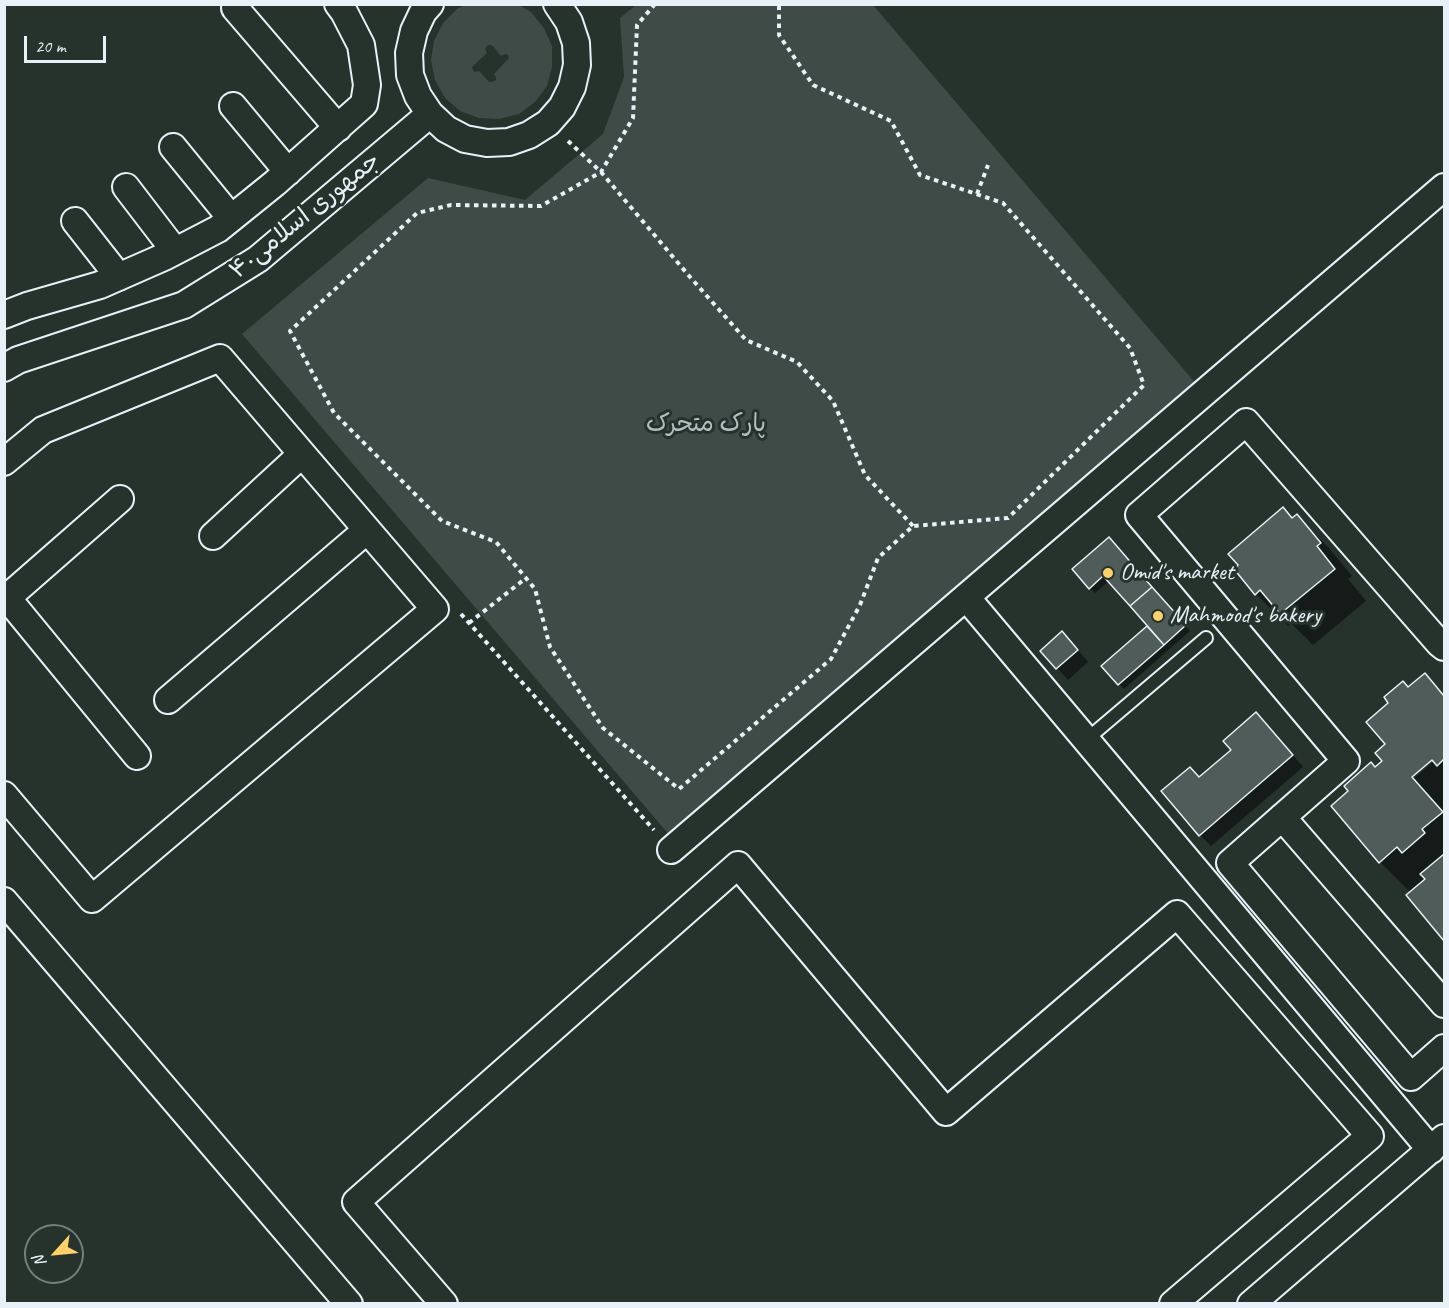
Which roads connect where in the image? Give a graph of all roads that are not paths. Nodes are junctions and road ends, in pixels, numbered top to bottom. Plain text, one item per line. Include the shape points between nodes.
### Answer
1 (338, 4) edge
2 (557, 4) edge
3 (424, 7) edge
4 (235, 8) dead end
5 (233, 106) dead end
6 (429, 114) junction
7 (338, 128) junction
8 (173, 147) dead end
9 (288, 172) junction
10 (126, 187) dead end
11 (1444, 187) edge
12 (231, 218) junction
13 (75, 221) dead end
14 (175, 251) junction
15 (119, 277) junction
16 (4, 315) edge
17 (4, 368) edge
18 (302, 454) junction
19 (4, 462) edge
20 (120, 499) dead end
21 (367, 530) junction
22 (213, 536) dead end
23 (6, 596) edge
24 (966, 597) junction
25 (1206, 638) dead end
26 (1444, 647) edge
27 (168, 700) dead end
28 (1086, 740) junction
29 (137, 756) dead end
30 (4, 795) edge
31 (1282, 817) junction
32 (671, 850) dead end
33 (4, 901) edge
34 (1444, 1004) edge
35 (1444, 1048) edge
36 (1438, 1144) edge
37 (349, 1304) edge
38 (444, 1304) edge
39 (1173, 1304) edge
40 (1251, 1304) edge

1 - 7 street via 361,45 367,85 364,104
2 - 6 street via 576,44 576,65 572,87 548,123 509,142 487,143 465,139
3 - 6 street via 409,53 410,75
4 - 7 street
5 - 9 street
6 - 17 street, جمهوری اسلامی۴۰ via 258,259 184,305
7 - 9 street
8 - 12 street
9 - 12 street
10 - 14 street
11 - 24 street
12 - 14 street via 218,230
13 - 15 street
14 - 15 street
15 - 16 street
18 - 19 street via 220,358 43,430
18 - 21 street
18 - 22 street
20 - 23 street
21 - 27 street
21 - 30 street via 435,609 92,899
23 - 29 street
24 - 28 street
24 - 32 street
25 - 28 lane
26 - 31 street via 1246,422 1140,515 1346,761
28 - 36 street
31 - 34 street
31 - 35 street via 1230,863 1411,1077
33 - 37 street
36 - 40 street
38 - 39 street via 357,1202 738,865 946,1112 1177,914 1370,1136

